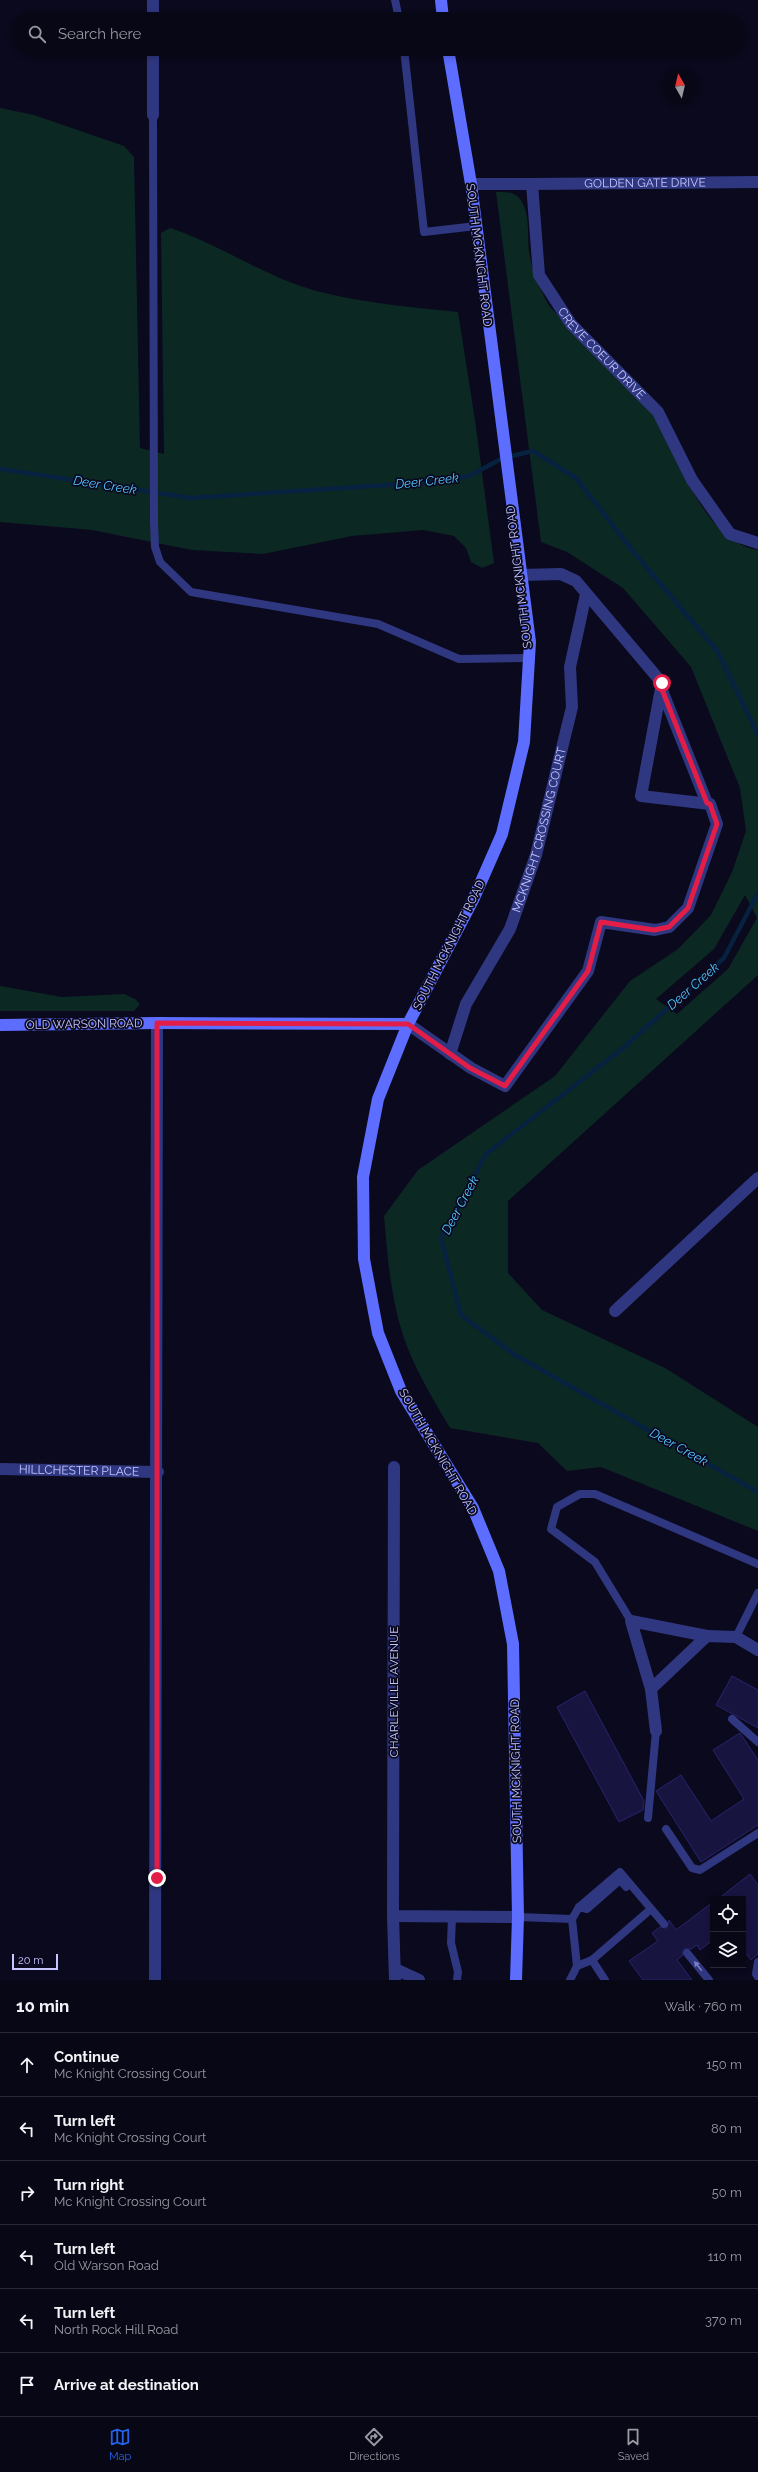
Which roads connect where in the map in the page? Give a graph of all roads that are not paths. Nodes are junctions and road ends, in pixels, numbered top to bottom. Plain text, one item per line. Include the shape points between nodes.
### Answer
1 (153, 0) edge
2 (395, 0) edge
3 (441, 0) edge
4 (153, 12) edge
5 (398, 12) edge
6 (442, 12) edge
7 (153, 56) edge
8 (405, 56) edge
9 (449, 56) edge
10 (153, 115) joint
11 (758, 182) edge
12 (471, 184) junction
13 (532, 184) junction
14 (476, 226) junction
15 (758, 543) edge
16 (520, 574) junction
17 (586, 594) junction
18 (529, 658) junction
19 (661, 687) junction
20 (707, 803) junction
21 (157, 1023) junction
22 (408, 1024) junction
23 (0, 1025) edge
24 (450, 1054) junction
25 (758, 1178) edge
26 (615, 1311) dead end
27 (394, 1467) dead end
28 (0, 1469) edge
29 (158, 1472) junction
30 (758, 1564) edge
31 (758, 1593) edge
32 (631, 1621) junction
33 (707, 1636) junction
34 (736, 1637) junction
35 (758, 1650) edge
36 (651, 1689) junction
37 (732, 1719) dead end
38 (656, 1731) joint
39 (758, 1742) edge
40 (648, 1818) dead end
41 (666, 1829) dead end
42 (758, 1833) edge
43 (651, 1909) junction
44 (393, 1916) junction
45 (452, 1917) junction
46 (518, 1917) junction
47 (572, 1919) junction
48 (664, 1924) dead end
49 (687, 1952) dead end
50 (592, 1960) junction
51 (758, 1962) edge
52 (577, 1966) junction
53 (395, 1974) edge
54 (758, 1977) edge
55 (155, 1980) edge
56 (419, 1980) edge
57 (457, 1980) edge
58 (516, 1980) edge
59 (570, 1980) edge
60 (605, 1980) edge
61 (709, 1980) edge

1 - 4 street
2 - 5 lane
3 - 6 main road
7 - 10 street
8 - 14 lane via 424,232
9 - 12 main road, SOUTH MCKNIGHT ROAD
10 - 18 lane via 154,522 155,547 160,562 190,592 378,624 459,659
11 - 13 street, GOLDEN GATE DRIVE
12 - 13 street
12 - 14 main road, SOUTH MCKNIGHT ROAD
13 - 15 street, CREVE COEUR DRIVE via 539,275 571,324 658,412 692,480 730,534
14 - 16 main road, SOUTH MCKNIGHT ROAD
16 - 17 street via 561,574 576,581
16 - 18 main road, SOUTH MCKNIGHT ROAD via 530,642
17 - 19 street via 662,683
17 - 24 street, MCKNIGHT CROSSING COURT via 570,668 572,707 536,855 510,929 466,1004
18 - 22 main road, SOUTH MCKNIGHT ROAD via 524,742 502,834 473,900
19 - 20 street
19 - 20 street via 641,796
20 - 24 street via 710,804 717,824 688,908 669,927 654,930 601,922 588,971 505,1086 470,1068
21 - 22 main road, OLD WARSON ROAD
21 - 23 main road, OLD WARSON ROAD
21 - 29 street
22 - 24 street
22 - 46 main road, SOUTH MCKNIGHT ROAD via 378,1099 363,1177 364,1258 378,1333 402,1391 473,1508 499,1572 513,1644
25 - 26 street
27 - 44 street, CHARLEVILLE AVENUE
28 - 29 street, HILLCHESTER PLACE
29 - 55 street
30 - 32 lane via 595,1494 580,1494 557,1507 551,1529 595,1562
31 - 34 lane
32 - 33 street
32 - 36 street
33 - 34 street
33 - 36 street
34 - 35 street
36 - 38 street
37 - 39 lane
38 - 40 lane
41 - 42 lane via 692,1868 700,1870
43 - 47 lane via 620,1872 579,1906
43 - 48 lane
43 - 50 lane
44 - 45 street
44 - 53 street, CHARLEVILLE AVENUE
45 - 46 street
45 - 57 lane via 451,1943 458,1972
46 - 47 lane
46 - 58 main road, SOUTH MCKNIGHT ROAD
47 - 52 lane
61 -> 49 lane
50 - 52 lane
50 - 60 lane
51 - 54 lane
52 - 59 lane
53 - 56 street, CHARLEVILLE AVENUE

